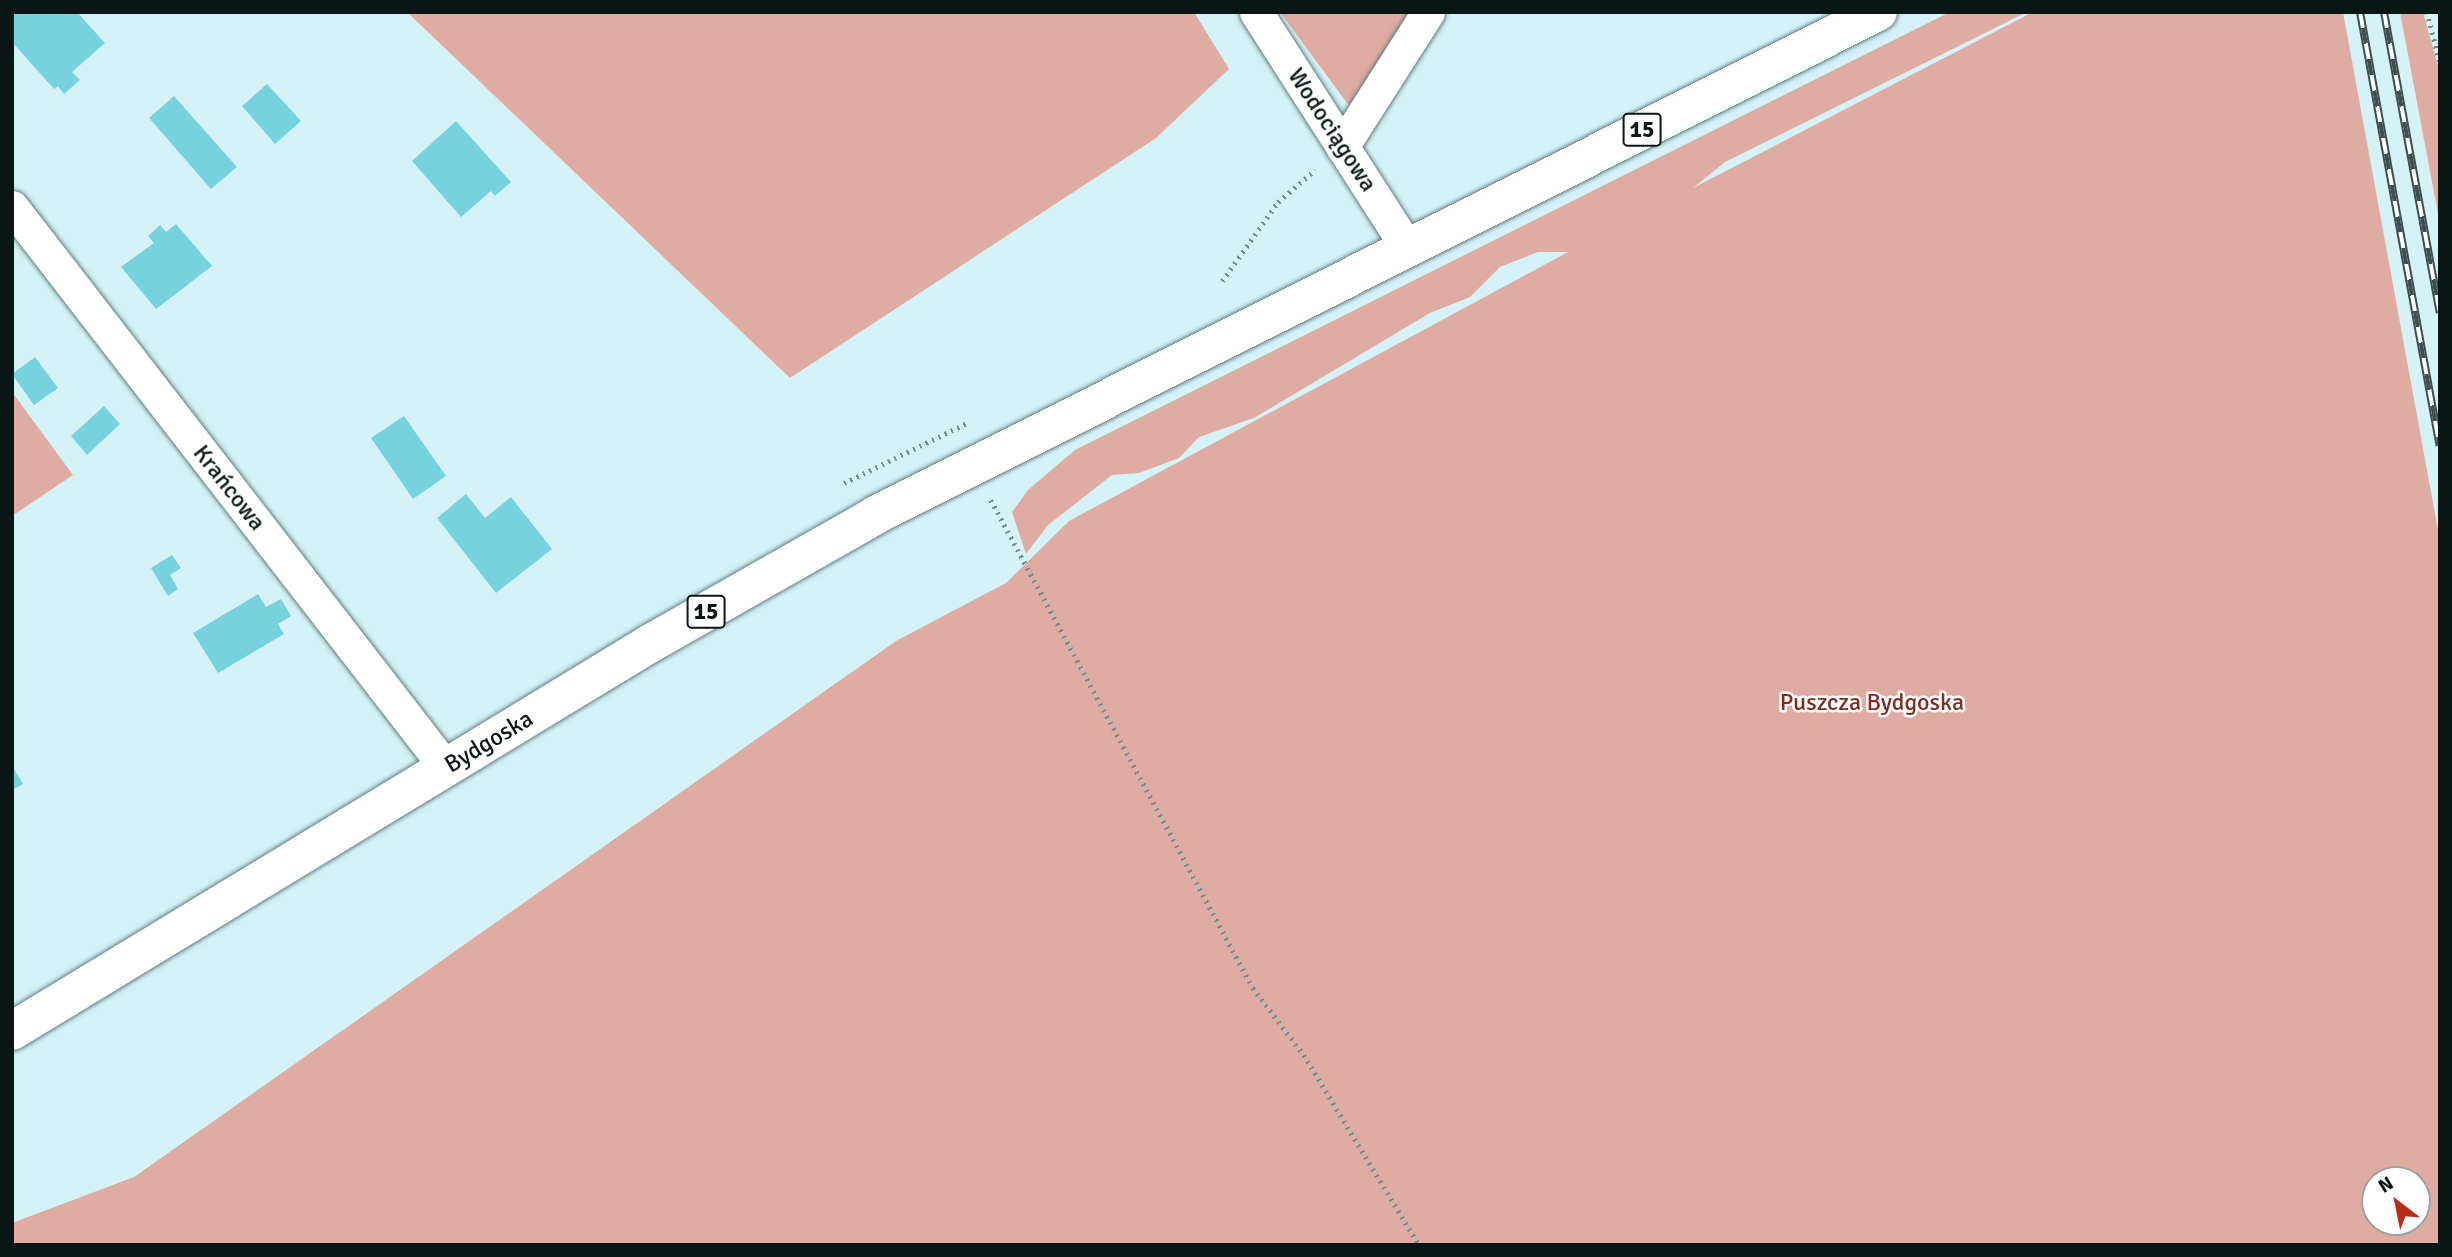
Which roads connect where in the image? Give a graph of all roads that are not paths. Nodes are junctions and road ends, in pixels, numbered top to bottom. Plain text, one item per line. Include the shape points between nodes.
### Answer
1 (1256, 12) edge
2 (1428, 12) edge
3 (1878, 12) edge
4 (1342, 147) junction
5 (12, 207) edge
6 (1407, 247) junction
7 (446, 768) junction
8 (12, 1031) edge

1 - 4 street, Wodociągowa
2 - 4 street
3 - 6 main road, 15
4 - 6 street, Wodociągowa
5 - 7 street, Krańcowa
6 - 7 main road, Bydgoska / 15 via 972,465 650,643
7 - 8 main road, Bydgoska / 15

